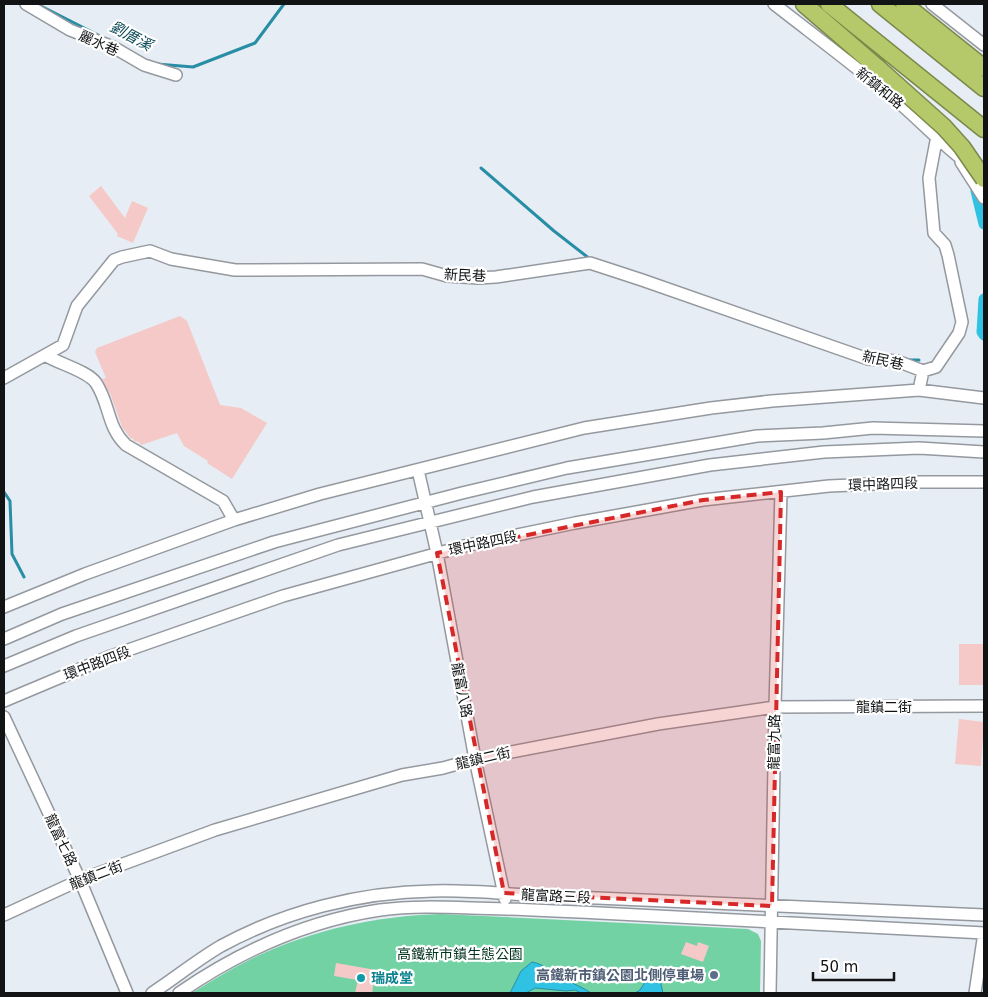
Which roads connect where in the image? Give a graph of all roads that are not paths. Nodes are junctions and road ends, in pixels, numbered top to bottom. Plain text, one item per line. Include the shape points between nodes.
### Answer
1 (26, 4) edge
2 (774, 4) edge
3 (804, 4) edge
4 (829, 4) edge
5 (880, 4) edge
6 (904, 4) edge
7 (932, 4) edge
8 (984, 46) edge
9 (984, 68) edge
10 (176, 75) dead end
11 (984, 88) edge
12 (984, 129) edge
13 (937, 136) junction
14 (955, 155) junction
15 (984, 177) edge
16 (984, 198) edge
17 (45, 355) junction
18 (923, 371) junction
19 (4, 378) edge
20 (919, 390) junction
21 (984, 398) edge
22 (984, 431) edge
23 (984, 452) edge
24 (418, 470) junction
25 (984, 482) edge
26 (781, 492) junction
27 (425, 502) junction
28 (234, 520) junction
29 (431, 522) junction
30 (437, 553) junction
31 (4, 607) edge
32 (4, 639) edge
33 (4, 666) edge
34 (4, 700) edge
35 (984, 706) edge
36 (775, 707) junction
37 (4, 717) edge
38 (475, 759) junction
39 (80, 880) junction
40 (504, 893) junction
41 (772, 906) junction
42 (506, 909) junction
43 (4, 915) edge
44 (984, 916) edge
45 (771, 922) junction
46 (984, 932) edge
47 (127, 993) edge
48 (152, 993) edge
49 (180, 993) edge
50 (770, 993) edge
51 (976, 993) edge

1 - 10 street, 麗水巷 via 70,30 113,47 144,65
2 - 13 street, 新鎮和路
3 - 15 highway, bridge via 944,127
4 - 12 highway
5 - 11 highway
6 - 9 highway
7 - 8 street
13 - 14 street, 新鎮和路
13 - 18 street, 新民巷 via 929,178 934,233 948,254 962,322 958,334 936,367
14 - 15 street, 新鎮和路
14 - 16 street
17 - 18 street, 新民巷 via 63,345 77,306 114,260 150,251 171,259 235,270 422,269 447,276 478,278 590,263 868,359 897,361
17 - 19 street, 新民巷
17 - 28 street via 96,382 118,438 126,445 223,501
18 - 20 street, 新民巷
20 - 21 street
20 - 24 street via 702,409 584,428
22 - 27 street via 873,428 757,436 567,468
23 - 29 street via 919,448 862,450 710,465 533,497
24 - 27 street, 龍富八路
24 - 28 street via 320,494
25 - 26 street, 環中路四段 via 829,486
26 - 30 street, 環中路四段 via 703,500
26 - 36 street, 龍富九路
27 - 29 street, 龍富八路
27 - 32 street via 274,542 62,614
28 - 31 street via 84,574
29 - 30 street, 龍富八路
29 - 33 street via 338,545 76,636
30 - 34 street, 環中路四段 via 283,596 111,656
30 - 38 street, 龍富八路
35 - 36 street, 龍鎮二街
36 - 38 street, 龍鎮二街 via 658,724
36 - 41 street, 龍富九路
37 - 39 street, 龍富七路
38 - 39 street, 龍鎮二街 via 402,775 224,828
38 - 40 street, 龍富八路
39 - 43 street, 龍鎮二街
39 - 47 street, 龍富七路
40 - 41 street, 龍富路三段
40 - 42 street, 龍富八路
40 - 48 street, 龍富路三段 via 404,892 326,905 287,917 229,942
41 - 44 street, 龍富路三段
41 - 45 street, 龍富九路
42 - 45 street, 龍富路三段
42 - 49 street, 龍富路三段 via 406,907 319,923 246,952
45 - 46 street, 龍富路三段
45 - 50 street, 龍富九路
46 - 51 street

